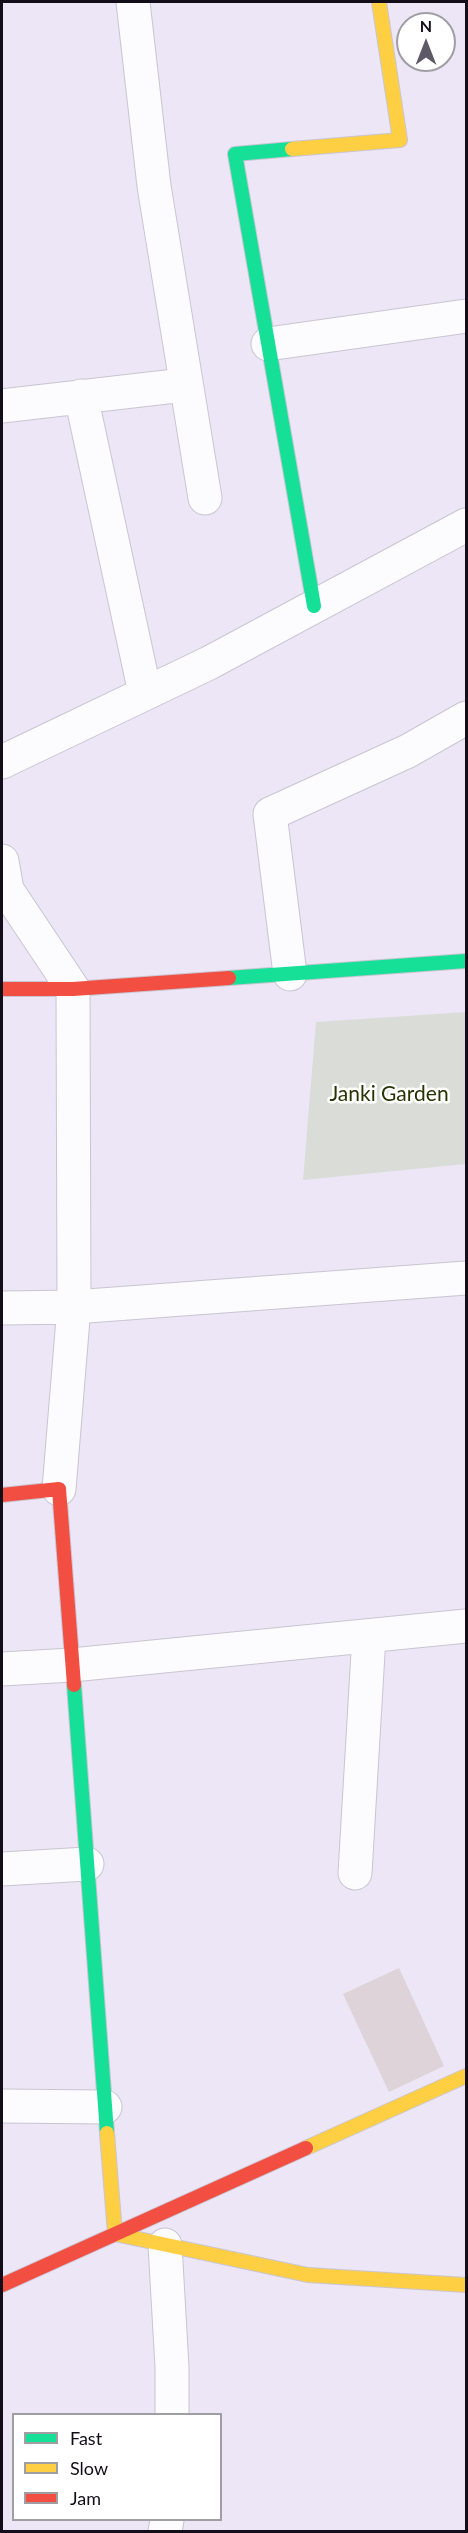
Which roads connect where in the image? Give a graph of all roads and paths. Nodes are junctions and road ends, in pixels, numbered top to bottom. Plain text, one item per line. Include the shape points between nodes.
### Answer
1 (133, 2) edge
2 (379, 2) edge
3 (466, 316) edge
4 (268, 344) junction
5 (186, 382) junction
6 (81, 396) junction
7 (2, 406) edge
8 (205, 498) dead end
9 (466, 525) edge
10 (314, 606) junction
11 (145, 693) junction
12 (466, 718) edge
13 (2, 762) edge
14 (2, 861) edge
15 (466, 961) edge
16 (290, 974) junction
17 (2, 989) edge
18 (73, 989) junction
19 (466, 1278) edge
20 (74, 1307) junction
21 (2, 1308) edge
22 (59, 1489) junction
23 (2, 1496) edge
24 (466, 1626) edge
25 (369, 1636) junction
26 (72, 1665) junction
27 (2, 1669) edge
28 (87, 1864) junction
29 (2, 1869) edge
30 (355, 1872) dead end
31 (466, 2076) edge
32 (2, 2106) edge
33 (105, 2107) junction
34 (115, 2234) junction
35 (165, 2245) junction
36 (2, 2285) edge
37 (466, 2285) edge
38 (172, 2413) edge

1 - 5 street via 154,186
2 - 4 street via 400,140 235,154
3 - 4 street
4 - 10 street
5 - 6 street
5 - 8 street
6 - 7 street
6 - 11 street
9 - 10 street
10 - 11 street
11 - 13 street
12 - 16 street via 408,751 270,814
14 - 18 street via 8,890
15 - 16 street
16 - 18 street
17 - 18 street
18 - 20 street
19 - 20 street
20 - 21 street
20 - 22 street
22 - 23 street
22 - 26 street
24 - 25 street
25 - 26 street
25 - 30 street
26 - 27 street
26 - 28 street
28 - 29 street
28 - 33 street
31 - 34 street
32 - 33 street
33 - 34 street
34 - 35 street
34 - 36 street
35 - 37 street via 308,2275
35 - 38 street

